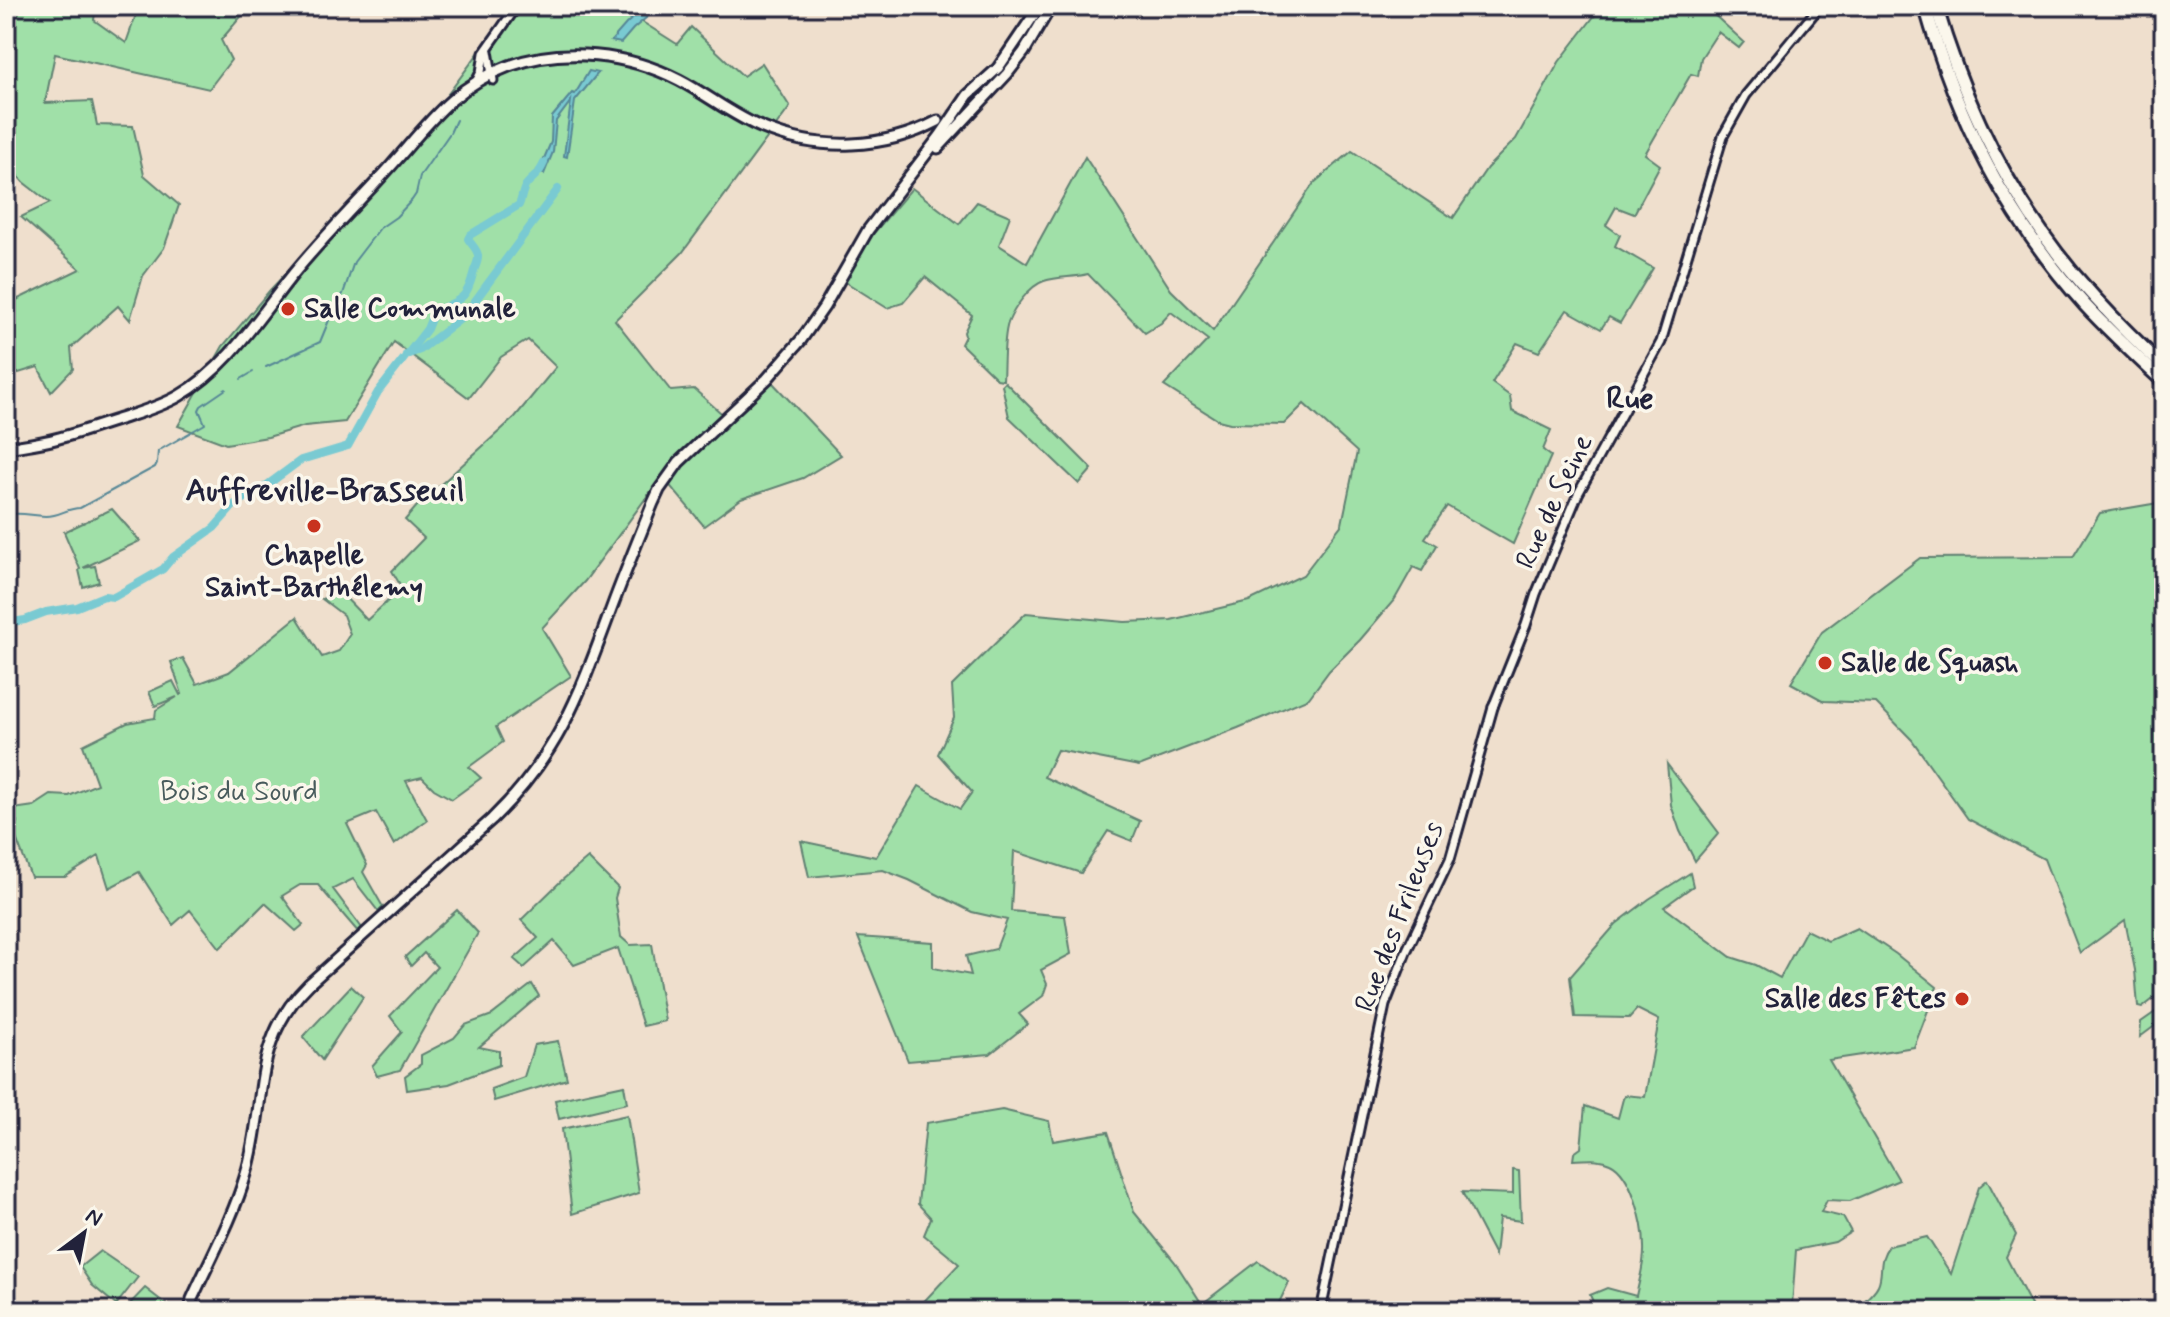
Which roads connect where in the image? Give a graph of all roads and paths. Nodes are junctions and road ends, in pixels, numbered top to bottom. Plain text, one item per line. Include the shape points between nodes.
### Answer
1 (517, 6) edge
2 (1043, 6) edge
3 (1051, 6) edge
4 (1820, 6) edge
5 (1925, 6) edge
6 (1936, 6) edge
7 (573, 56) junction
8 (489, 72) junction
9 (980, 93) tunnel mouth
10 (446, 108) junction
11 (938, 121) tunnel mouth
12 (895, 194) junction
13 (2012, 200) junction
14 (2022, 214) junction
15 (2164, 367) edge
16 (2164, 382) edge
17 (6, 448) edge
18 (1536, 594) joint
19 (192, 1311) edge
20 (1321, 1311) edge

1 - 8 street via 489,46
2 - 9 main road via 1012,57
2 - 12 main road
3 - 12 main road via 1007,74
4 - 18 street, Rue de Seine via 1746,95 1728,128 1661,342 1578,494
5 - 13 highway via 1964,119
6 - 13 highway via 1959,78
7 - 8 main road
7 - 8 main road via 541,58
7 - 11 main road via 648,67 757,126 806,141 880,141
8 - 10 main road
8 - 10 main road
10 - 17 main road via 265,303 220,362 188,390 157,407 57,439
12 - 19 main road via 801,340 667,479 579,695 535,770 492,819 309,984 284,1015 269,1049 246,1176 192,1299
13 - 14 highway
14 - 15 highway via 2093,297
14 - 16 highway via 2057,272
18 - 20 street, Rue des Frileuses via 1502,673 1450,859 1385,1005

